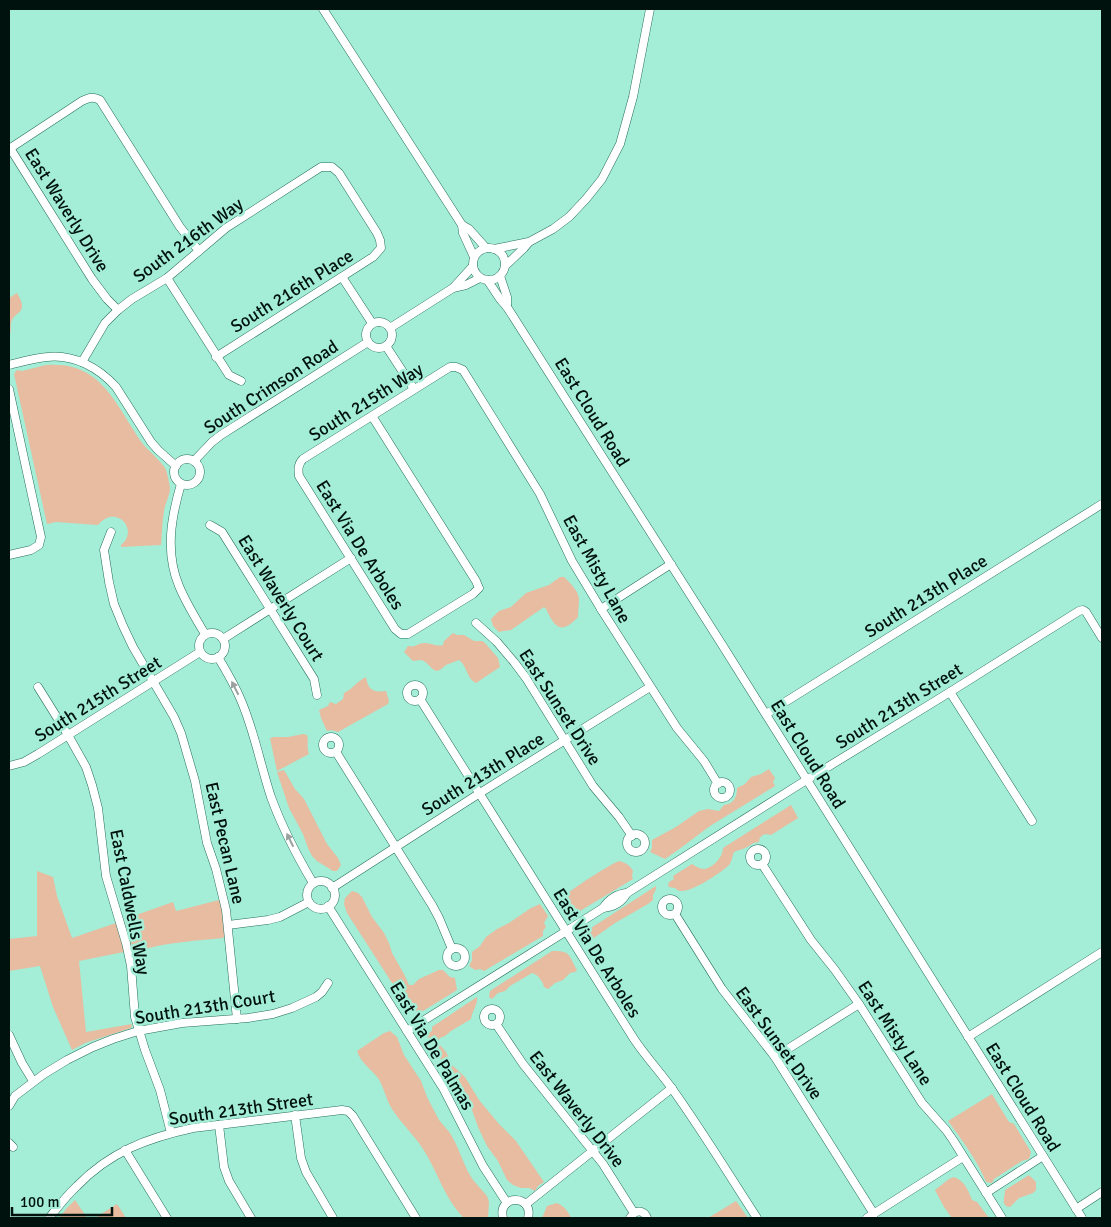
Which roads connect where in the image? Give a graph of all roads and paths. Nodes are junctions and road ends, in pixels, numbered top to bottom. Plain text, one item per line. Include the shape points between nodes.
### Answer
1 (323, 9) edge
2 (650, 9) edge
3 (9, 149) edge
4 (462, 226) junction
5 (528, 242) junction
6 (381, 248) joint
7 (490, 249) junction
8 (199, 251) junction
9 (474, 257) junction
10 (473, 266) junction
11 (505, 266) junction
12 (500, 276) junction
13 (342, 277) junction
14 (167, 278) junction
15 (484, 280) junction
16 (453, 288) junction
17 (507, 307) junction
18 (118, 310) junction
19 (372, 323) junction
20 (390, 328) junction
21 (368, 342) junction
22 (386, 346) junction
23 (216, 356) junction
24 (82, 362) junction
25 (9, 365) edge
26 (456, 367) joint
27 (241, 380) dead end
28 (9, 389) edge
29 (414, 389) junction
30 (372, 416) junction
31 (194, 461) junction
32 (176, 466) junction
33 (298, 469) joint
34 (181, 484) junction
35 (1102, 504) edge
36 (210, 524) dead end
37 (111, 532) dead end
38 (9, 555) edge
39 (350, 558) junction
40 (671, 564) junction
41 (271, 609) junction
42 (601, 609) junction
43 (476, 623) dead end
44 (205, 634) junction
45 (1102, 638) edge
46 (223, 639) junction
47 (200, 652) junction
48 (218, 658) junction
49 (154, 682) junction
50 (38, 687) dead end
51 (650, 687) junction
52 (950, 692) junction
53 (317, 695) dead end
54 (420, 699) dead end
55 (766, 714) junction
56 (68, 735) junction
57 (564, 740) junction
58 (336, 752) dead end
59 (9, 766) edge
60 (806, 780) junction
61 (718, 784) dead end
62 (480, 793) junction
63 (1032, 821) dead end
64 (632, 836) dead end
65 (396, 848) junction
66 (762, 864) dead end
67 (313, 883) junction
68 (332, 888) junction
69 (309, 902) junction
70 (328, 906) junction
71 (675, 914) dead end
72 (228, 925) junction
73 (566, 931) junction
74 (452, 949) dead end
75 (1102, 952) edge
76 (328, 983) dead end
77 (859, 1004) junction
78 (237, 1019) junction
79 (496, 1024) dead end
80 (138, 1031) junction
81 (407, 1032) junction
82 (9, 1035) edge
83 (968, 1037) junction
84 (775, 1057) junction
85 (33, 1081) junction
86 (672, 1088) junction
87 (9, 1106) edge
88 (295, 1115) junction
89 (219, 1125) junction
90 (171, 1133) junction
91 (125, 1150) junction
92 (594, 1151) junction
93 (1043, 1156) junction
94 (963, 1157) junction
95 (1102, 1192) edge
96 (986, 1193) junction
97 (507, 1203) junction
98 (526, 1204) junction
99 (1076, 1209) junction
100 (874, 1214) junction
101 (632, 1215) edge
102 (49, 1218) edge
103 (167, 1218) edge
104 (250, 1218) edge
105 (333, 1218) edge
106 (416, 1218) edge
107 (503, 1218) edge
108 (528, 1218) edge
109 (647, 1218) edge
110 (757, 1218) edge
111 (867, 1218) edge
112 (1002, 1218) edge
113 (1082, 1218) edge

1 - 4 street
2 - 5 street via 620,144 602,179 569,217 553,230
3 - 8 street via 82,101 95,97
3 - 18 street, East Waverly Drive via 92,279
4 - 7 street
4 - 9 street
5 - 7 street
5 - 11 street
6 - 8 street, South 216th Way via 377,234 339,172 332,166 322,167 226,228
6 - 13 street, South 216th Place
7 - 9 street via 481,250
7 - 11 street via 501,254
8 - 14 street, South 216th Way
9 - 10 street
10 - 15 street via 475,273
10 - 16 street
11 - 12 street
12 - 15 street
12 - 17 street, East Cloud Road
13 - 19 street
13 - 23 street, South 216th Place
14 - 18 street, South 216th Way
14 - 23 street
15 - 16 street
15 - 17 street, East Cloud Road
16 - 20 street
17 - 40 street, East Cloud Road
18 - 24 street, South 216th Way via 105,323
19 - 20 street via 384,322
19 - 21 street via 366,334
20 - 22 street via 392,336
21 - 22 street via 374,347
21 - 31 street, South Crimson Road via 221,435
22 - 29 street
23 - 27 street via 229,375
24 - 25 street via 52,356
24 - 32 street via 103,374 116,387 151,442
26 - 29 street, South 215th Way via 450,367
26 - 42 street, East Misty Lane via 463,370 522,463
28 - 38 street via 41,537 39,545 31,550
29 - 30 street, South 215th Way
30 - 33 street, South 215th Way via 304,459
30 - 39 street, East Via De Arboles via 479,588 408,634 401,634
31 - 32 street via 182,460
31 - 34 street via 200,471 198,479 189,485
32 - 34 street via 174,474
33 - 39 street, East Via De Arboles via 299,476
34 - 44 street via 170,529 171,558 179,587
35 - 55 street, South 213th Place
36 - 41 street, East Waverly Court via 222,532
37 - 49 street, East Pecan Lane via 104,550 114,604
39 - 41 street
40 - 42 street
40 - 55 street, East Cloud Road
41 - 46 street
41 - 53 street, East Waverly Court via 314,679
42 - 51 street, East Misty Lane
43 - 57 street, East Sunset Drive via 514,662
44 - 46 street via 213,632
44 - 47 street via 198,644
45 - 52 street, South 213th Street via 1086,612 1079,611
46 - 48 street via 224,652
47 - 48 street via 206,658
47 - 49 street, South 215th Street
67 -> 48 street via 284,828 248,717
49 - 56 street, South 215th Street
49 - 72 street, East Pecan Lane via 174,717 189,758
50 - 56 street, East Caldwells Way
51 - 57 street, South 213th Place
51 - 61 street, East Misty Lane
52 - 60 street, South 213th Street
52 - 63 street
54 - 62 street, East Via De Arboles
55 - 60 street, East Cloud Road
56 - 59 street, South 215th Street via 24,762
56 - 80 street, East Caldwells Way via 86,767 98,808 106,876 131,966
57 - 62 street, South 213th Place
57 - 64 street, East Sunset Drive
58 - 65 street
60 - 73 street, South 213th Street via 627,893 619,894
60 - 83 street, East Cloud Road
62 - 65 street, South 213th Place
62 - 73 street, East Via De Arboles
65 - 68 street, South 213th Place
65 - 74 street via 439,918
66 - 77 street, East Misty Lane via 807,934
67 - 68 street via 326,882
67 - 69 street via 308,890
68 - 70 street via 334,898
69 - 70 street via 320,908
69 - 72 street via 280,917
70 - 81 street, East Via De Palmas
71 - 84 street, East Sunset Drive via 722,989
72 - 78 street, East Pecan Lane
73 - 81 street, South 213th Street
73 - 86 street, East Via De Arboles via 642,1052
75 - 83 street
76 - 78 street, South 213th Court via 322,992 304,1004 273,1014
77 - 84 street
77 - 94 street, East Misty Lane via 922,1103 946,1130
78 - 80 street, South 213th Court via 182,1023
79 - 92 street, East Waverly Drive via 527,1069
80 - 85 street, South 213th Court via 93,1047
80 - 90 street, East Caldwells Way via 160,1090
81 - 97 street, East Via De Palmas via 443,1088 483,1166
82 - 85 street
83 - 93 street, East Cloud Road
84 - 100 street, East Sunset Drive
85 - 87 street, South 213th Court via 15,1096
86 - 92 street
86 - 110 street, East Via De Arboles
88 - 89 street, South 213th Street
88 - 105 street via 306,1172
88 - 106 street, South 213th Street via 348,1111
89 - 90 street, South 213th Street
89 - 104 street via 224,1167
90 - 91 street, South 213th Street
91 - 102 street, South 213th Street via 83,1179
91 - 103 street
92 - 98 street
92 - 101 street, East Waverly Drive
93 - 96 street
93 - 99 street, East Cloud Road
94 - 96 street, East Misty Lane
94 - 100 street
95 - 99 street
96 - 112 street, East Misty Lane
97 - 98 street via 519,1200
97 - 107 street via 502,1210
98 - 108 street
99 - 113 street, East Cloud Road
100 - 111 street
101 - 109 street, East Waverly Drive via 637,1211 643,1212

